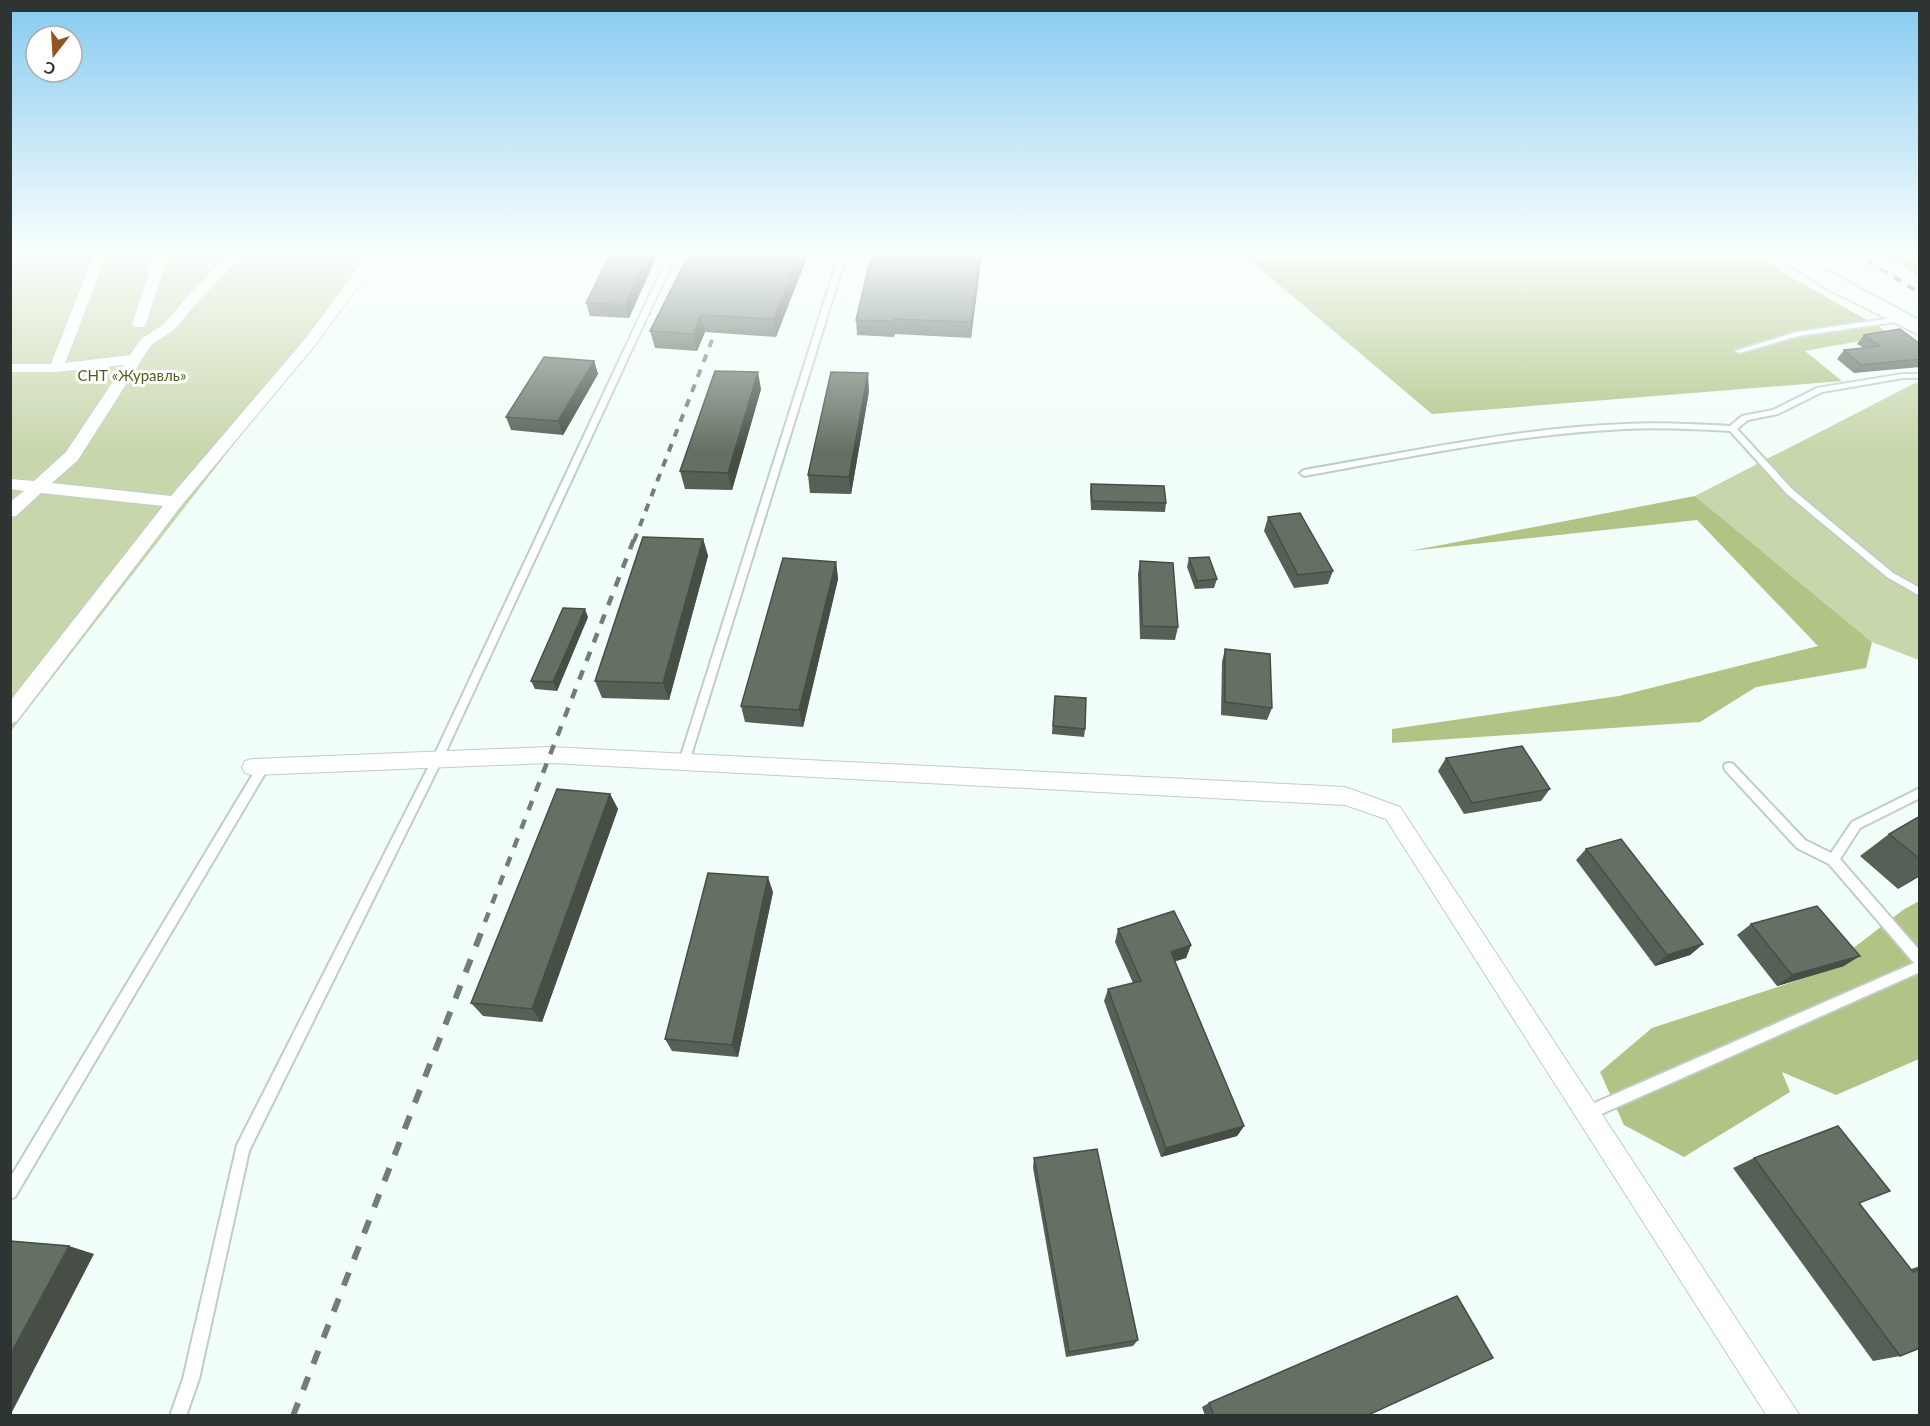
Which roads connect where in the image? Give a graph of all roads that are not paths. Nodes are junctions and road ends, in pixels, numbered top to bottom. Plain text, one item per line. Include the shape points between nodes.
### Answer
1 (76, 319) edge
2 (142, 319) edge
3 (176, 319) edge
4 (328, 319) edge
5 (643, 319) edge
6 (823, 319) edge
7 (1900, 319) joint
8 (140, 324) dead end
9 (1920, 329) edge
10 (1739, 351) dead end
11 (135, 359) junction
12 (10, 368) edge
13 (56, 368) junction
14 (1920, 376) edge
15 (1732, 429) junction
16 (1304, 473) dead end
17 (10, 484) edge
18 (36, 489) junction
19 (175, 502) junction
20 (10, 512) edge
21 (1920, 593) edge
22 (10, 716) edge
23 (437, 760) junction
24 (684, 762) junction
25 (257, 767) joint
26 (1729, 767) dead end
27 (1920, 792) edge
28 (1833, 860) junction
29 (1920, 961) edge
30 (1920, 966) edge
31 (1588, 1113) junction
32 (10, 1192) edge
33 (178, 1416) edge
34 (1785, 1416) edge

1 - 13 street
2 - 8 street
3 - 11 street via 146,342
4 - 19 street
5 - 23 lane
6 - 24 lane
7 - 9 street
7 - 10 lane via 1797,334
11 - 13 street
11 - 18 street via 72,456
12 - 13 street
14 - 15 lane via 1820,390 1775,412 1745,418
15 - 16 lane via 1692,425 1585,427
15 - 21 lane via 1790,492 1890,575
17 - 18 street
18 - 19 street
18 - 20 street
19 - 22 street
23 - 24 street via 550,755
23 - 25 street
23 - 33 lane via 243,1150 191,1378
24 - 31 street via 1346,796 1393,813
25 - 32 lane
26 - 28 lane via 1800,844
27 - 28 lane via 1856,825
28 - 29 lane
30 - 31 lane
31 - 34 street

